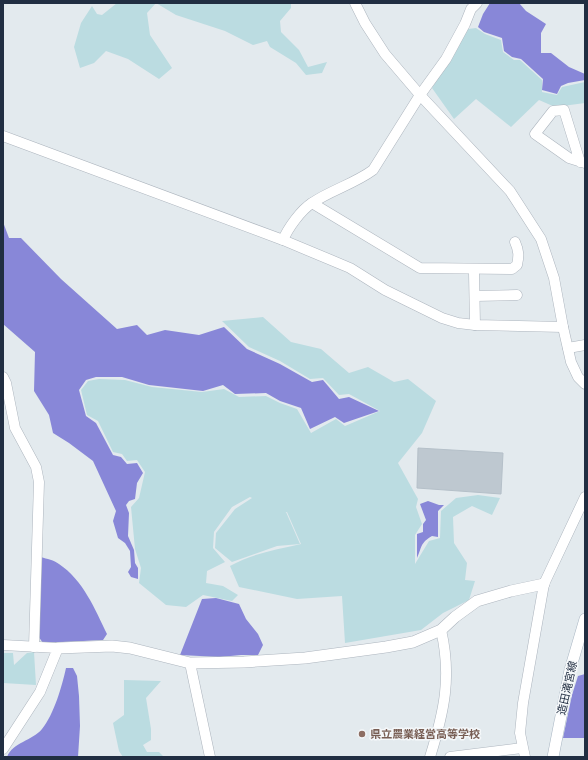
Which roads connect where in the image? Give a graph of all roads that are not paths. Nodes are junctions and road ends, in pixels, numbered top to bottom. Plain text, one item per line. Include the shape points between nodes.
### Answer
1 (355, 3) edge
2 (477, 3) edge
3 (420, 95) junction
4 (3, 136) edge
5 (583, 163) edge
6 (312, 203) junction
7 (283, 240) junction
8 (515, 242) dead end
9 (474, 273) dead end
10 (517, 295) dead end
11 (475, 296) junction
12 (475, 325) junction
13 (563, 327) junction
14 (585, 345) edge
15 (568, 348) junction
16 (3, 377) edge
17 (585, 384) edge
18 (585, 497) edge
19 (544, 584) junction
20 (585, 620) edge
21 (441, 630) junction
22 (3, 645) edge
23 (34, 647) junction
24 (58, 648) junction
25 (190, 663) junction
26 (3, 749) edge
27 (523, 752) edge
28 (210, 757) edge
29 (430, 757) edge
30 (450, 757) edge
31 (553, 757) edge

1 - 3 street via 385,54
2 - 3 street via 471,9 446,59
3 - 6 street via 373,170 363,178
3 - 13 street via 510,191 541,239 554,278
4 - 7 street
5 - 5 street via 568,158 535,134 553,111 564,110
6 - 7 street via 287,231
6 - 8 street via 420,268 512,269 517,265 519,251
7 - 12 street via 350,268 385,290 442,318
9 - 11 street
10 - 11 street
11 - 12 street
12 - 13 street
13 - 15 street
14 - 15 street
15 - 17 street via 578,377
16 - 23 street via 15,428 36,467 39,482
18 - 19 street
19 - 21 street via 478,601
19 - 27 street via 523,703 520,733
20 - 31 street, 造田滝宮線 via 570,670
21 - 25 street via 413,642 305,658
21 - 29 street via 447,669 445,696
22 - 23 street
23 - 24 street
24 - 25 street via 124,647
24 - 26 street via 40,692
25 - 28 street
27 - 30 street

